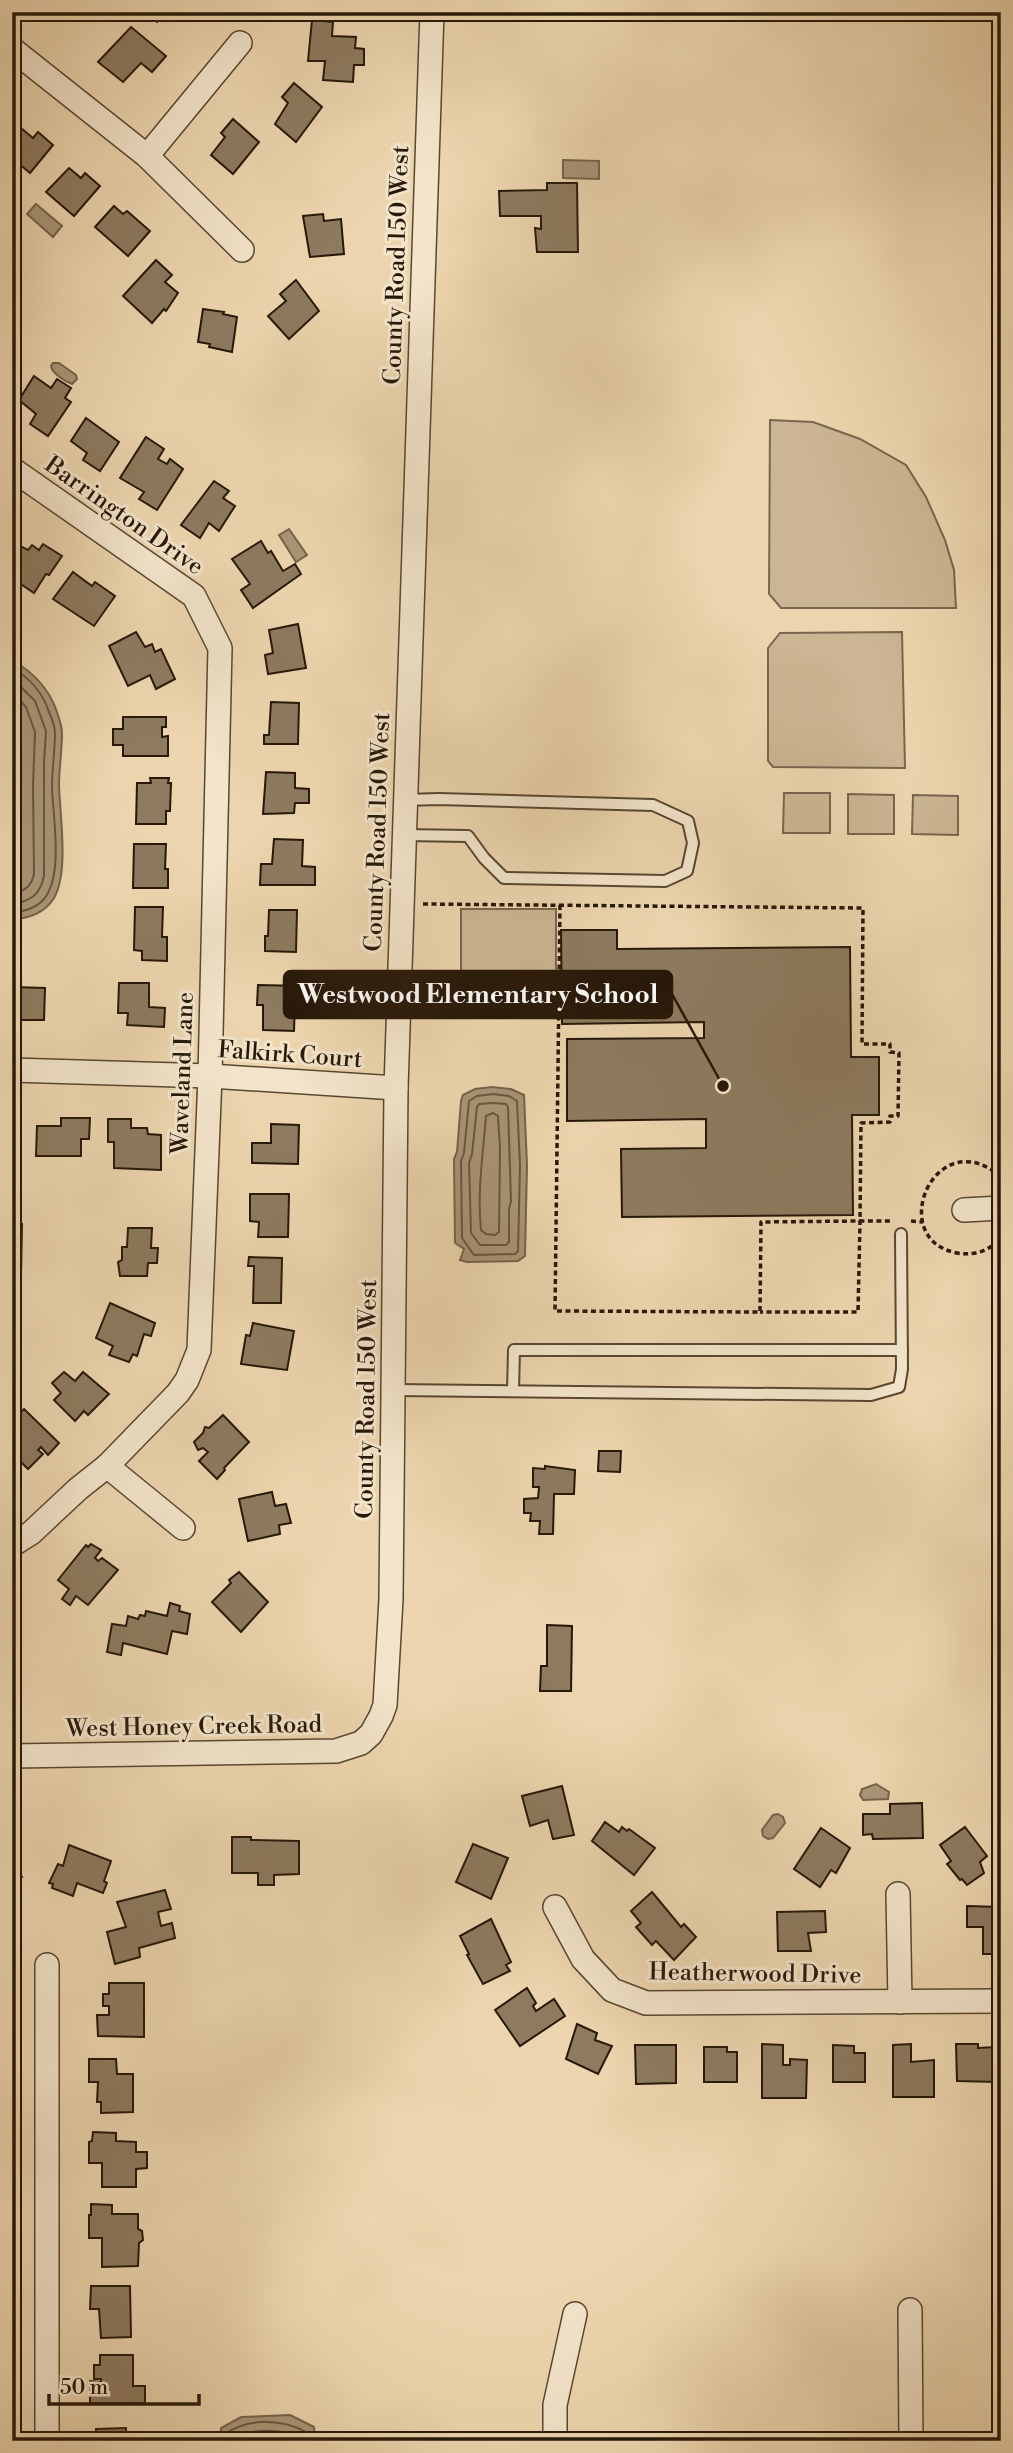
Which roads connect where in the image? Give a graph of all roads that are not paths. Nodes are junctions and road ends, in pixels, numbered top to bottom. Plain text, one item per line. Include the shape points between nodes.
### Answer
1 (432, 12) edge
2 (240, 43) dead end
3 (12, 49) edge
4 (147, 156) junction
5 (242, 250) dead end
6 (12, 469) edge
7 (220, 648) joint
8 (404, 800) junction
9 (404, 835) junction
10 (12, 1070) edge
11 (210, 1076) junction
12 (396, 1088) junction
13 (1001, 1208) edge
14 (964, 1210) dead end
15 (901, 1234) dead end
16 (902, 1350) junction
17 (394, 1390) junction
18 (513, 1391) junction
19 (107, 1466) junction
20 (183, 1528) dead end
21 (12, 1545) edge
22 (371, 1734) joint
23 (12, 1756) edge
24 (898, 1894) dead end
25 (555, 1907) dead end
26 (47, 1965) dead end
27 (1001, 2001) edge
28 (900, 2002) junction
29 (910, 2310) dead end
30 (575, 2314) dead end
31 (47, 2441) edge
32 (555, 2441) edge
33 (911, 2441) edge

1 - 8 street, County Road 150 West
2 - 4 street
3 - 4 street
4 - 5 street
6 - 7 street, Barrington Drive via 194,596
7 - 11 street, Waveland Lane
8 - 9 street, County Road 150 West
8 - 9 lane via 653,806 688,821 693,843 687,871 665,881 504,878 468,836
9 - 12 street, County Road 150 West
10 - 11 street, Falkirk Court
11 - 12 street, Falkirk Court
11 - 19 street, Waveland Lane via 199,1350 178,1393
12 - 17 street, County Road 150 West
13 - 14 street
15 - 16 lane
16 - 18 lane via 900,1387 870,1395
16 - 18 lane via 514,1350
17 - 18 lane
17 - 22 street, County Road 150 West via 385,1705
19 - 20 street
19 - 21 street, Waveland Lane
22 - 23 street, West Honey Creek Road via 350,1748 323,1752
24 - 28 street
25 - 28 street, Heatherwood Drive via 583,1959 605,1983 646,2003
26 - 31 street
27 - 28 street, Heatherwood Drive
29 - 33 street
30 - 32 street via 555,2405

